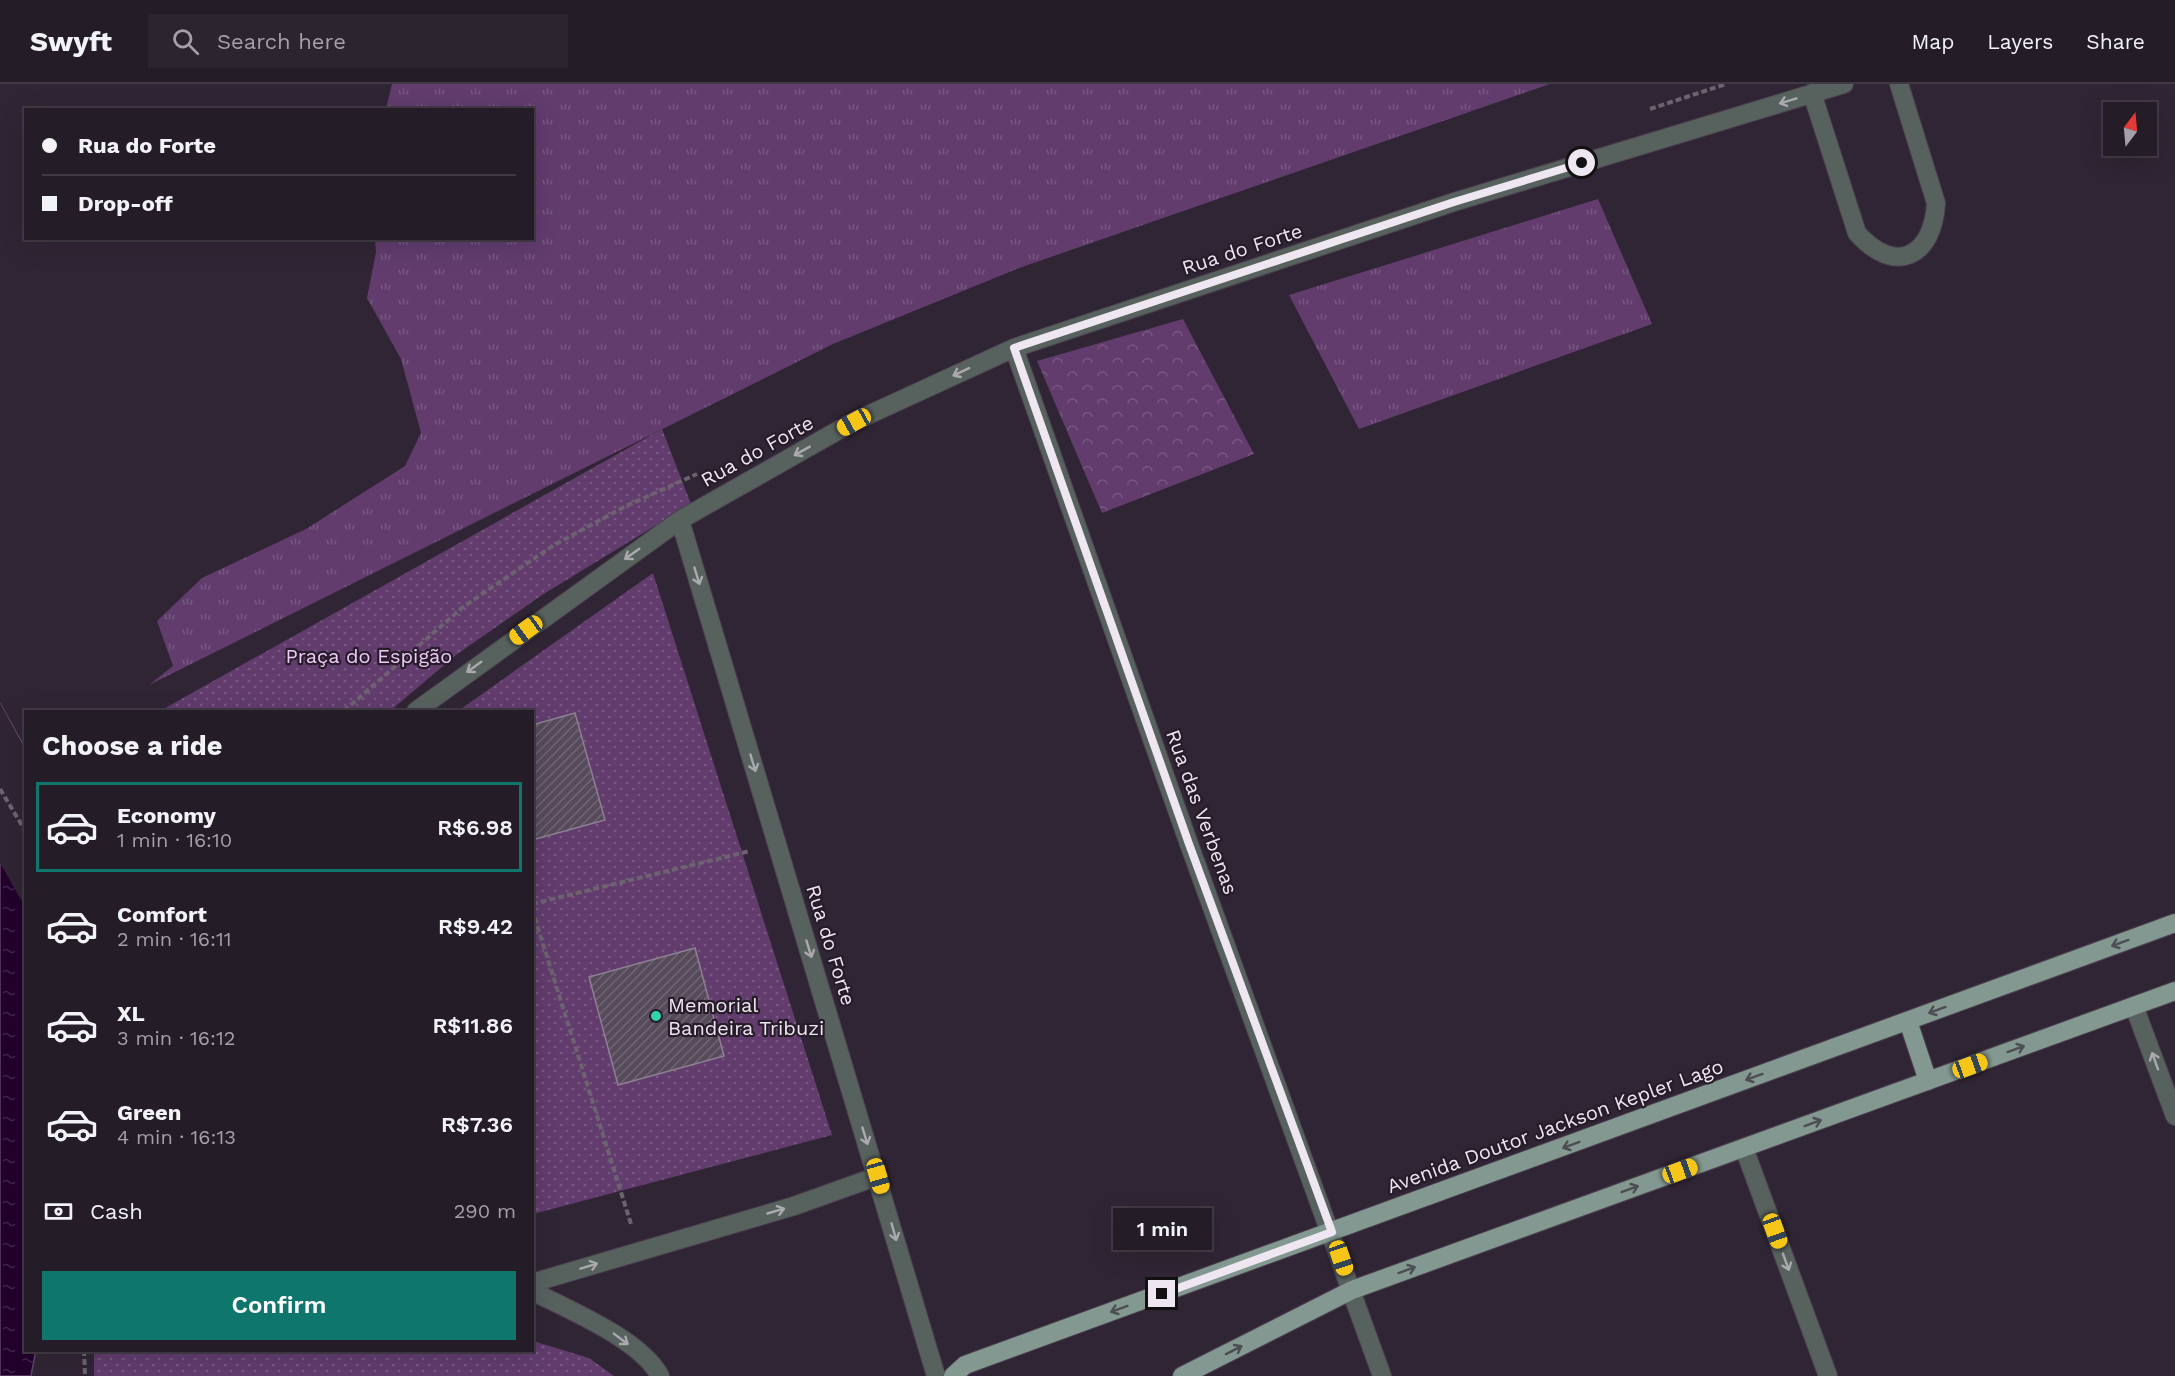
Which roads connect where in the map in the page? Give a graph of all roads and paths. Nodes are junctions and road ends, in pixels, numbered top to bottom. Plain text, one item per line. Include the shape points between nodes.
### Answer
1 (1844, 84) edge
2 (1899, 84) edge
3 (1812, 93) junction
4 (1014, 348) junction
5 (680, 520) junction
6 (417, 710) edge
7 (0, 789) edge
8 (24, 829) edge
9 (778, 844) junction
10 (534, 904) edge
11 (534, 915) edge
12 (2175, 923) edge
13 (2175, 991) edge
14 (2134, 1006) junction
15 (1908, 1021) junction
16 (1928, 1081) junction
17 (2175, 1116) edge
18 (1744, 1148) junction
19 (878, 1176) junction
20 (1332, 1232) junction
21 (639, 1251) junction
22 (534, 1282) edge
23 (1352, 1290) junction
24 (534, 1292) edge
25 (84, 1352) edge
26 (85, 1376) edge
27 (660, 1376) edge
28 (936, 1376) edge
29 (953, 1376) edge
30 (1182, 1376) edge
31 (1382, 1376) edge
32 (1828, 1376) edge

1 - 3 street, Rua do Forte
2 - 3 street via 1936,203 1935,224 1927,241 1917,253 1904,256 1880,253 1857,233
3 -> 4 street, Rua do Forte via 1454,202
4 -> 5 street, Rua do Forte via 854,422
4 - 20 street, Rua das Verbenas via 1189,844
5 -> 6 street, Rua do Forte
5 -> 9 street, Rua do Forte
7 - 8 path
9 - 10 path
9 -> 19 street, Rua do Forte
11 - 21 path
12 -> 15 main road, Avenida Doutor Jackson Kepler Lago
13 - 14 main road
16 -> 14 main road
17 -> 14 street
15 - 16 main road
15 -> 20 main road, Avenida Doutor Jackson Kepler Lago
18 -> 16 main road
23 -> 18 main road
18 -> 32 street
21 -> 19 street via 794,1206
19 -> 28 street, Rua do Forte
20 - 23 street, Rua das Verbenas
20 -> 29 main road, Avenida Doutor Jackson Kepler Lago via 965,1365
22 -> 21 street
30 -> 23 main road
23 - 31 street, Rua das Verbenas
24 -> 27 street via 617,1335
25 - 26 path

